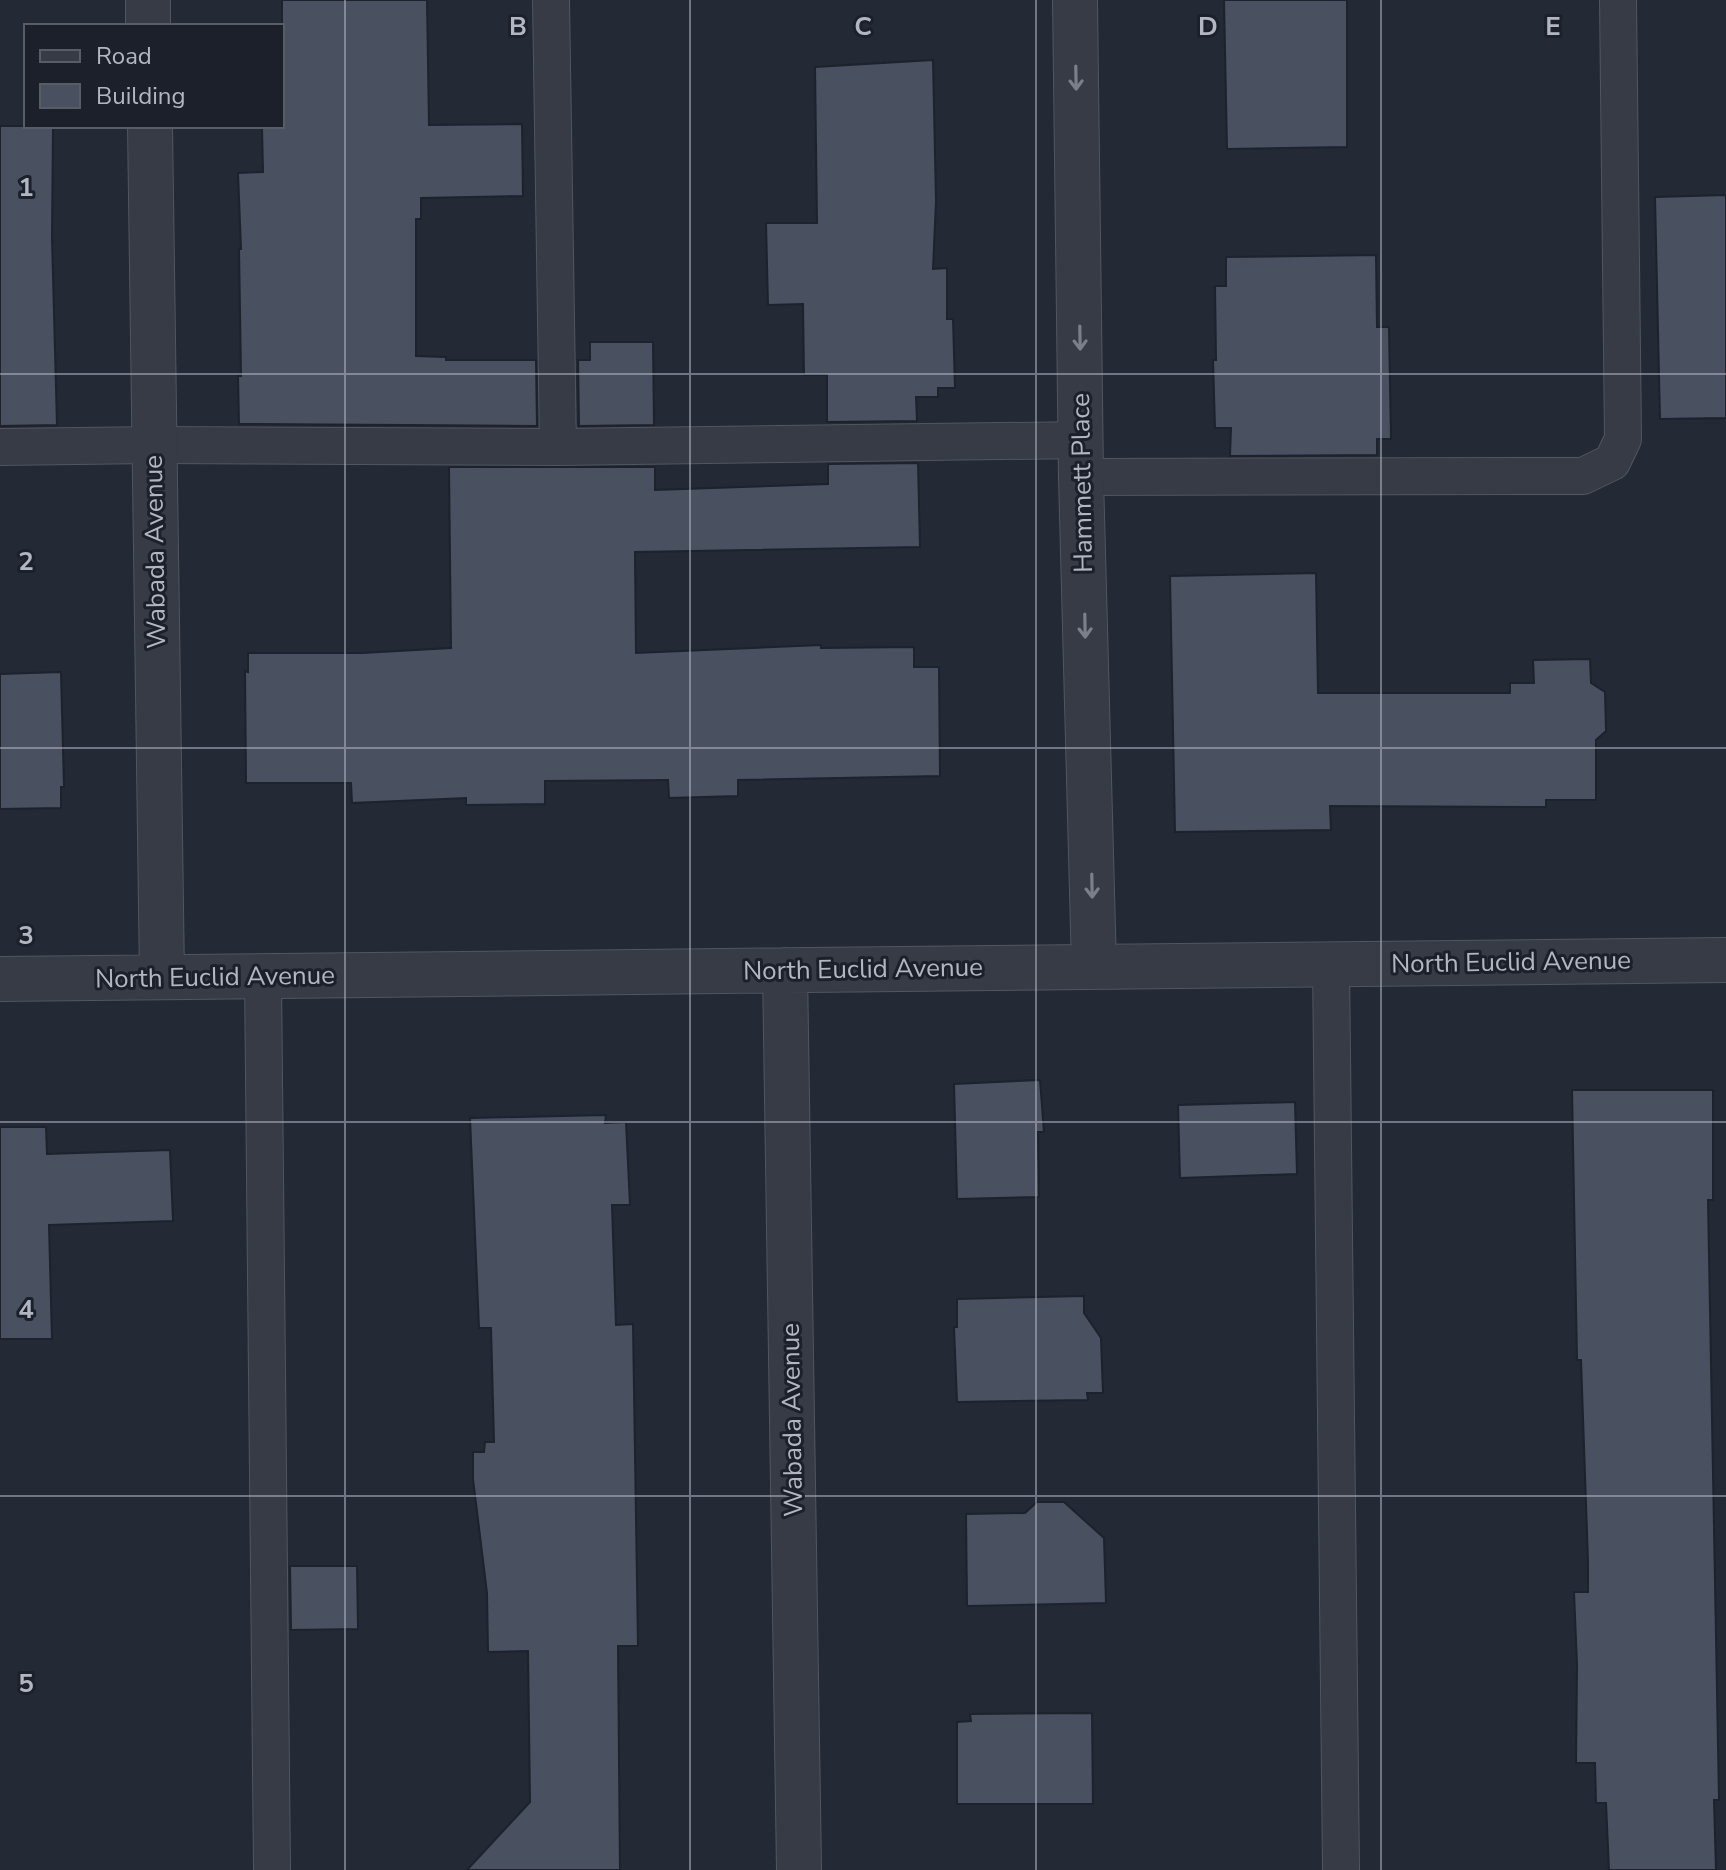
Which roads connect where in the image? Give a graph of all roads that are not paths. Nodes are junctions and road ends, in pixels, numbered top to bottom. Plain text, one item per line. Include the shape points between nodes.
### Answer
1 (148, 0) edge
2 (551, 0) edge
3 (1075, 0) edge
4 (1618, 0) edge
5 (148, 24) edge
6 (150, 128) edge
7 (154, 445) junction
8 (0, 447) edge
9 (558, 447) junction
10 (1082, 459) junction
11 (1726, 960) edge
12 (1331, 964) junction
13 (1094, 967) junction
14 (785, 970) junction
15 (162, 977) junction
16 (263, 977) junction
17 (0, 979) edge
18 (272, 1870) edge
19 (799, 1870) edge
20 (1341, 1870) edge

1 - 5 street
2 - 9 lane
3 -> 10 street, Hammett Place
4 - 10 lane via 1623,439 1612,462 1583,476
6 - 7 street, Wabada Avenue
7 - 8 lane
7 - 9 lane
7 - 15 street, Wabada Avenue
9 - 10 lane
10 -> 13 street, Hammett Place
11 - 12 street, North Euclid Avenue
12 - 13 street, North Euclid Avenue
12 - 20 lane
13 - 14 street, North Euclid Avenue
14 - 16 street, North Euclid Avenue
14 - 19 street, Wabada Avenue
15 - 16 street, North Euclid Avenue
15 - 17 street, North Euclid Avenue
16 - 18 lane

